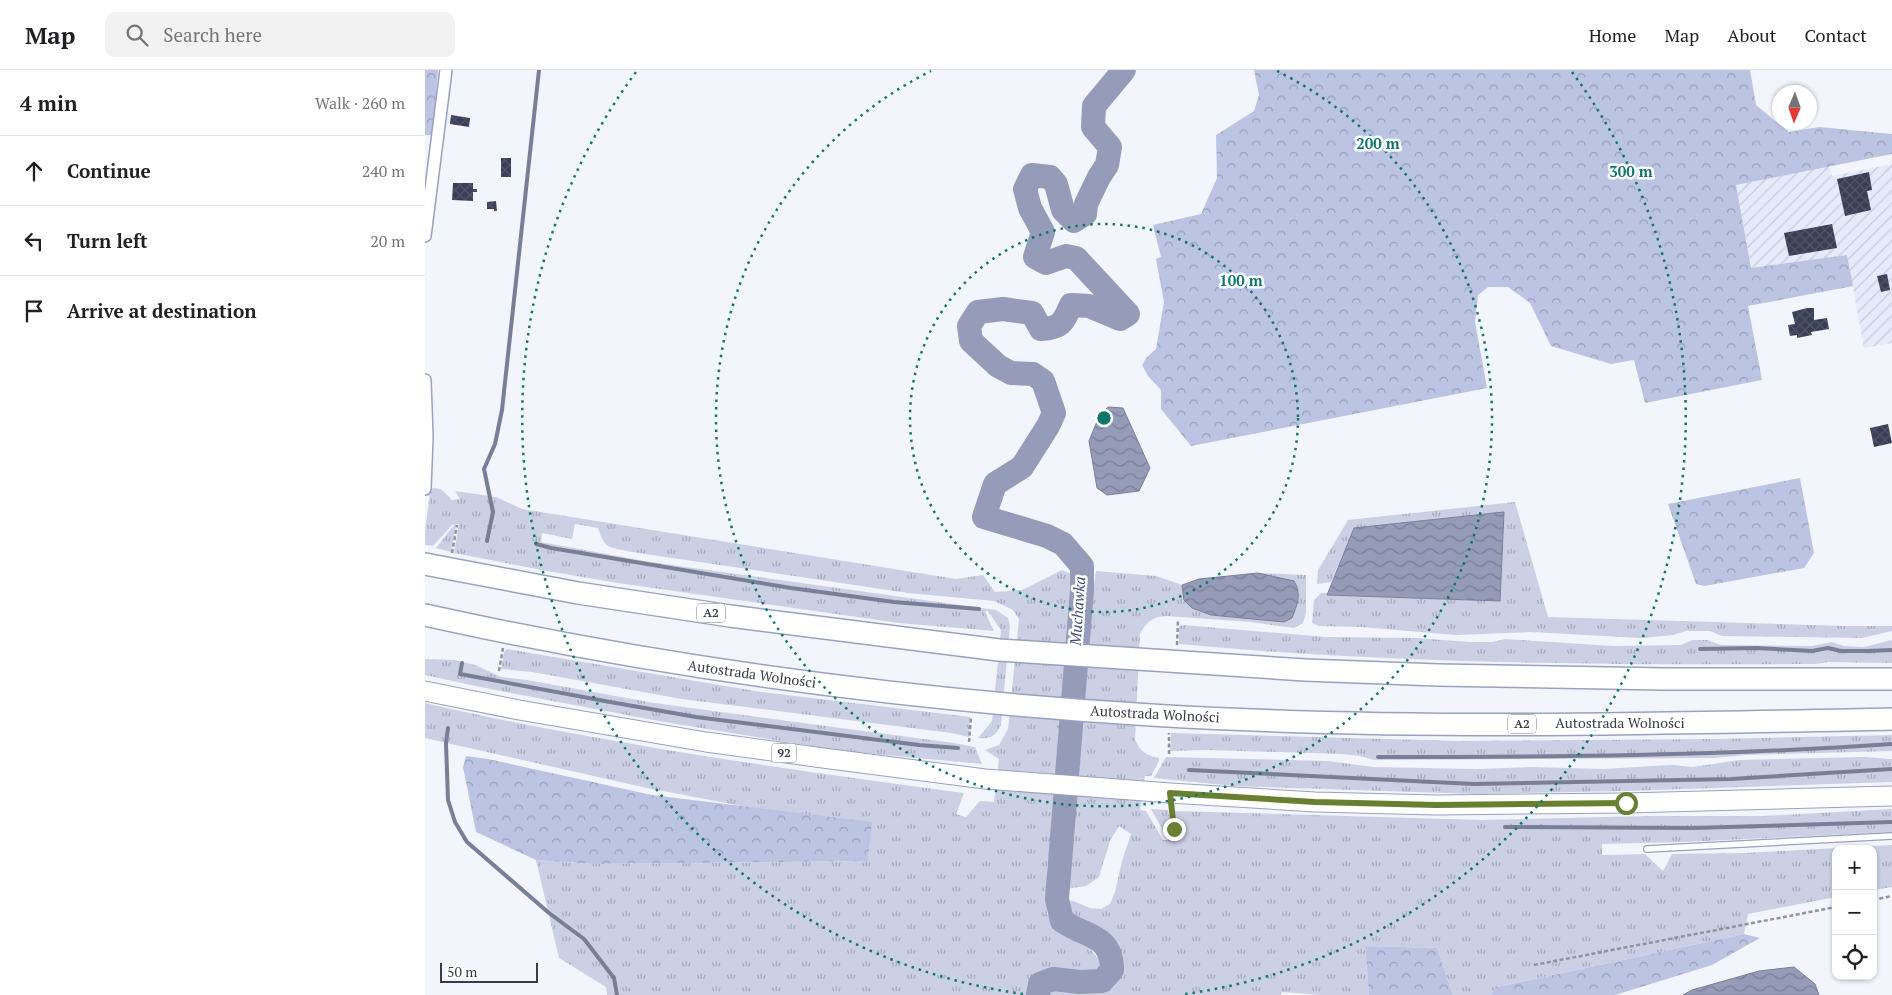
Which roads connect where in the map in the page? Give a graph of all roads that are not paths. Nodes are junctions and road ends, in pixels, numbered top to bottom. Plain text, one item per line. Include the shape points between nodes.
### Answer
1 (446, 70) edge
2 (430, 154) edge
3 (425, 236) edge
4 (425, 380) edge
5 (426, 424) edge
6 (425, 489) edge
7 (425, 564) edge
8 (425, 615) edge
9 (1892, 680) edge
10 (425, 691) edge
11 (1892, 719) edge
12 (1892, 796) edge
13 (1892, 836) edge
14 (1647, 849) dead end

1 - 2 street
2 - 3 street
4 - 5 street
5 - 6 street
7 - 9 highway, A2 via 730,616 999,650 1305,670 1447,675
8 - 11 highway, Autostrada Wolności / A2 via 532,638 695,666 982,702 1153,715 1415,724
10 - 12 main road, 92 via 706,742 985,779 1170,793 1436,805
13 - 14 lane

